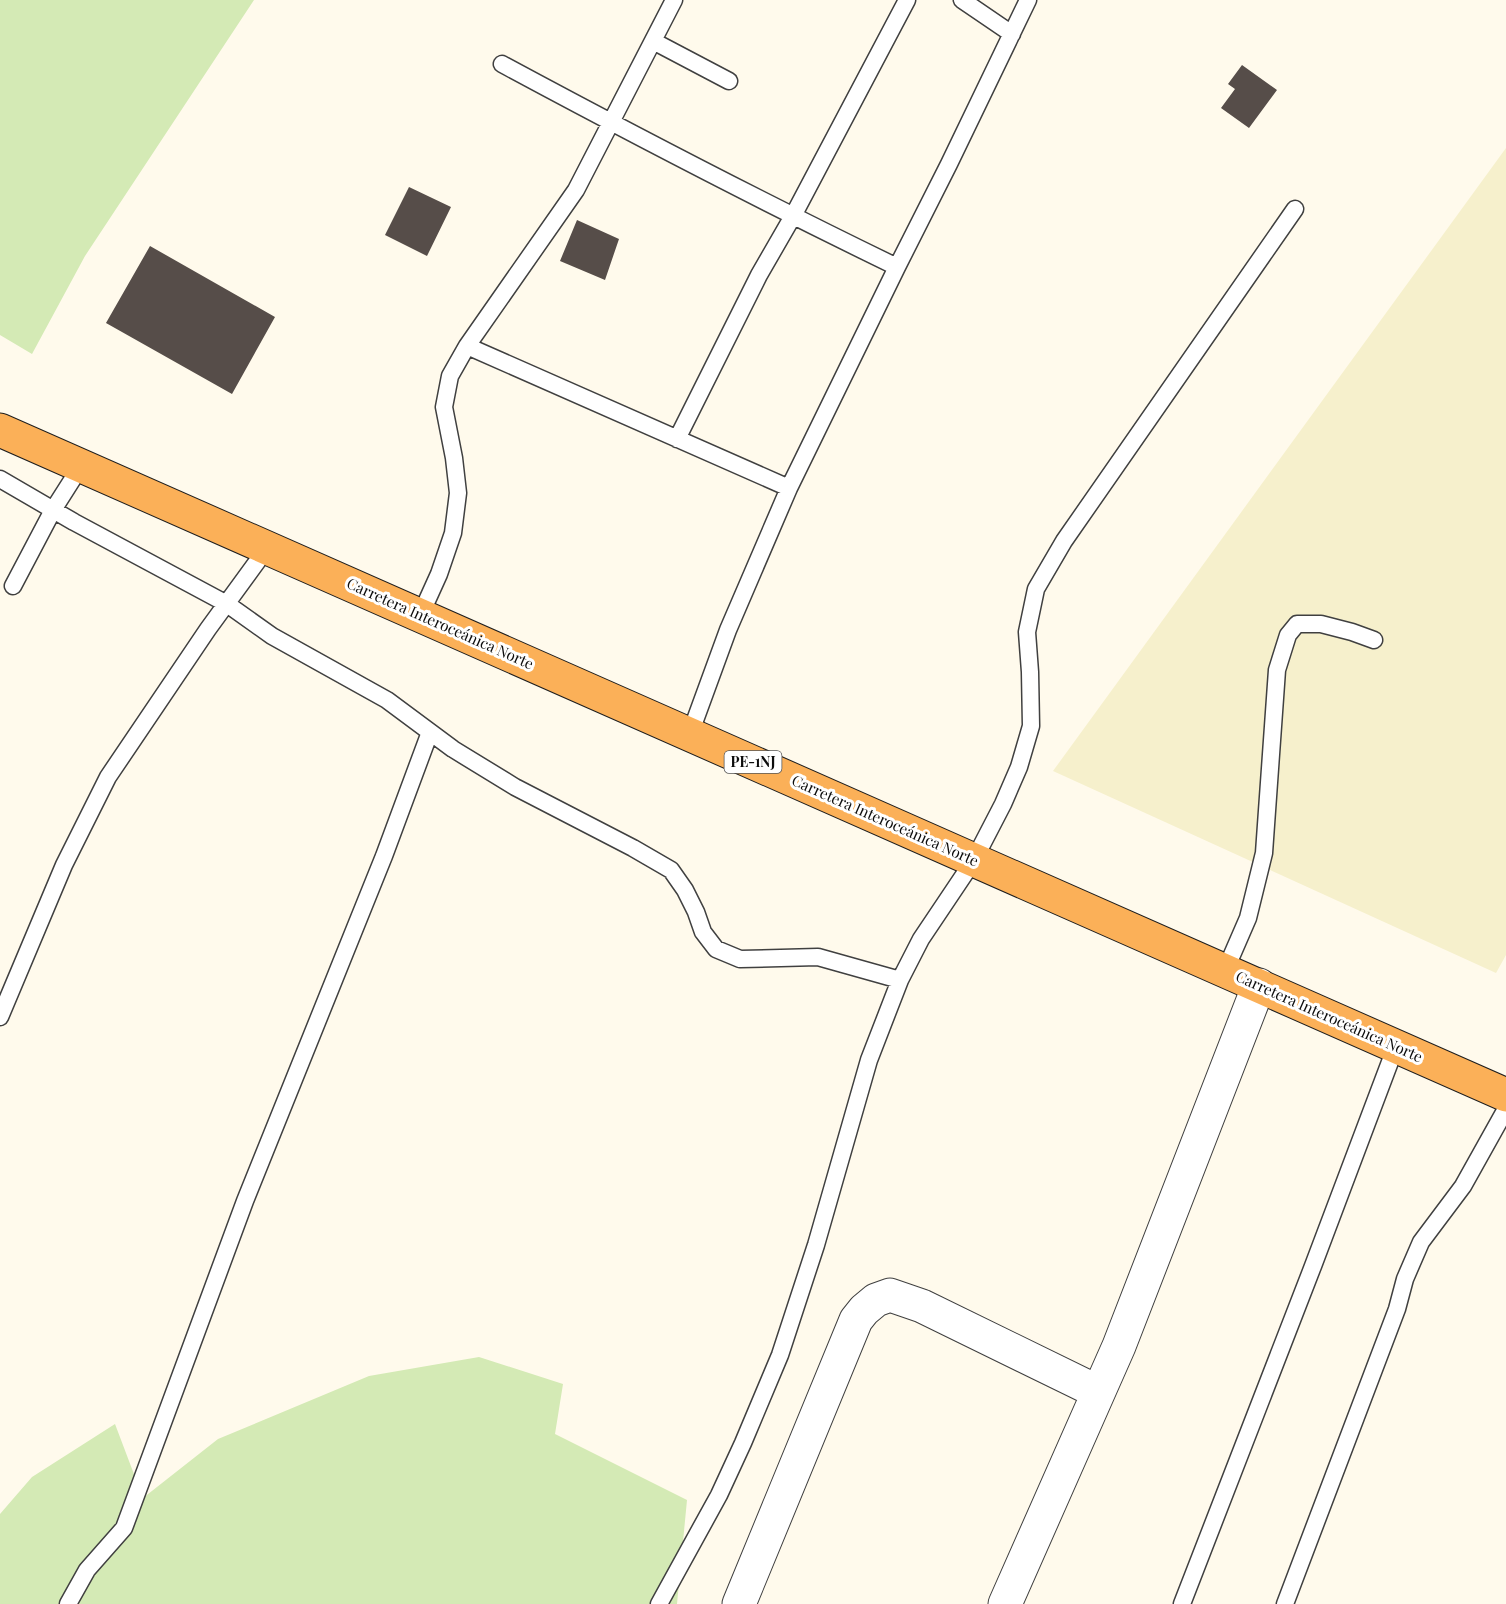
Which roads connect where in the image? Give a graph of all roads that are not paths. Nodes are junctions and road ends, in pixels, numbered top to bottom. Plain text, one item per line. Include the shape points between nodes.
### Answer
1 (674, 0) edge
2 (907, 0) edge
3 (962, 0) edge
4 (1028, 0) edge
5 (1012, 34) junction
6 (653, 41) junction
7 (502, 64) dead end
8 (729, 81) dead end
9 (612, 123) junction
10 (1295, 209) dead end
11 (793, 216) junction
12 (897, 267) junction
13 (467, 346) junction
14 (0, 430) edge
15 (677, 439) junction
16 (81, 466) junction
17 (0, 479) edge
18 (789, 488) junction
19 (53, 510) junction
20 (267, 548) junction
21 (13, 586) dead end
22 (227, 604) junction
23 (420, 615) junction
24 (1374, 640) dead end
25 (430, 732) junction
26 (690, 734) junction
27 (974, 860) junction
28 (1225, 971) junction
29 (900, 980) junction
30 (1259, 985) junction
31 (0, 1017) edge
32 (1396, 1046) junction
33 (1506, 1095) edge
34 (1506, 1109) edge
35 (1098, 1392) junction
36 (68, 1604) edge
37 (659, 1604) edge
38 (739, 1604) edge
39 (1005, 1604) edge
40 (1182, 1604) edge
41 (1284, 1604) edge

1 - 6 lane
2 - 11 lane
3 - 5 lane
4 - 5 lane
5 - 12 lane
6 - 8 lane
6 - 9 lane
7 - 9 lane
9 - 11 lane
9 - 13 lane via 576,190
10 - 27 lane via 1064,541 1036,589 1027,632 1031,726 1019,767
11 - 12 lane
11 - 15 lane
12 - 18 lane
13 - 15 lane
13 - 23 lane via 450,376 444,407 458,494 453,533
14 - 16 highway, Carretera Interoceánica Norte / PE-1NJ
15 - 18 lane
16 - 19 lane
16 - 20 highway, Carretera Interoceánica Norte / PE-1NJ
17 - 19 lane
18 - 26 lane via 728,630
19 - 21 lane
19 - 22 lane
20 - 22 lane
20 - 23 highway, Carretera Interoceánica Norte / PE-1NJ
22 - 25 lane via 272,636 387,700
22 - 31 lane via 108,777 64,865
23 - 26 highway, Carretera Interoceánica Norte / PE-1NJ
24 - 28 lane via 1321,624 1298,624 1288,634 1277,670 1264,853 1248,918
25 - 29 lane via 515,787 671,870 686,890 703,932 716,949 741,959 818,957
25 - 36 lane via 245,1201 124,1528 87,1570
26 - 27 highway, Carretera Interoceánica Norte / PE-1NJ
27 - 28 highway, Carretera Interoceánica Norte / PE-1NJ
27 - 29 lane via 921,939
28 - 30 highway, Carretera Interoceánica Norte / PE-1NJ
29 - 37 lane via 868,1060 816,1245 780,1355 719,1495
30 - 32 highway, Carretera Interoceánica Norte / PE-1NJ
30 - 35 street
32 - 33 highway, Carretera Interoceánica Norte / PE-1NJ
32 - 40 lane
34 - 41 lane via 1463,1186 1421,1242
35 - 38 street via 922,1306 890,1295 876,1300 856,1320
35 - 39 street

